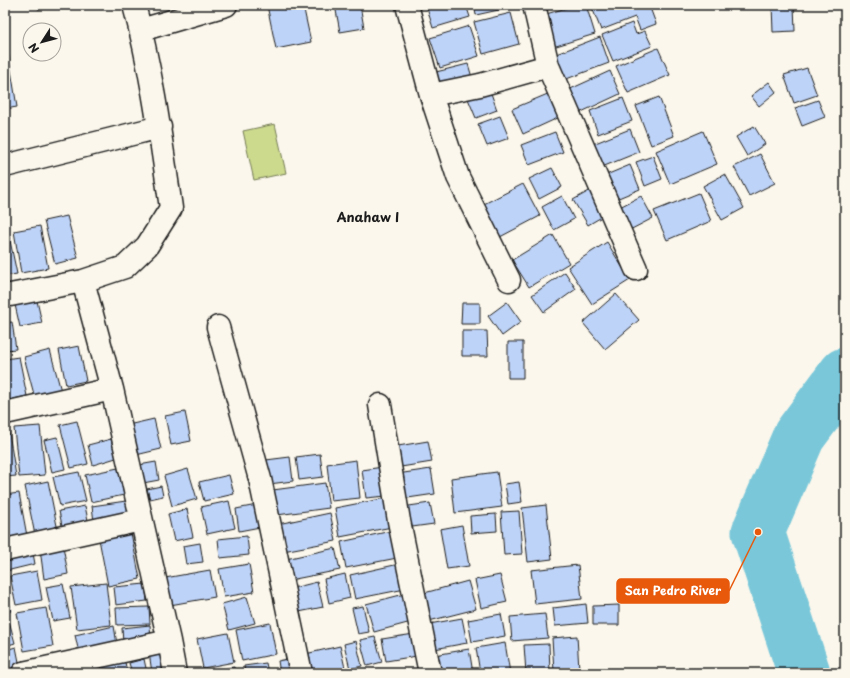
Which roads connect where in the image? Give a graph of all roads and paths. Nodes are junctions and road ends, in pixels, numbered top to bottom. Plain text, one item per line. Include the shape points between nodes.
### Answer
1 (134, 5) edge
2 (226, 5) edge
3 (407, 5) edge
4 (534, 5) edge
5 (140, 30) junction
6 (548, 66) junction
7 (431, 95) junction
8 (160, 127) junction
9 (5, 166) edge
10 (636, 268) dead end
11 (508, 280) dead end
12 (82, 281) junction
13 (5, 296) edge
14 (218, 327) dead end
15 (112, 389) junction
16 (380, 405) dead end
17 (5, 413) edge
18 (142, 520) junction
19 (5, 550) edge
20 (169, 641) junction
21 (23, 673) edge
22 (175, 673) edge
23 (300, 673) edge
24 (430, 673) edge

1 - 5 street
2 - 5 street
3 - 7 street
4 - 6 street
5 - 8 street
6 - 7 street via 480,85
6 - 10 street
7 - 11 street via 458,177
8 - 9 street
8 - 12 street via 171,208 147,246 125,267
12 - 13 street
12 - 15 street
14 - 23 street via 260,479
15 - 17 street
15 - 18 street
16 - 24 street via 399,521
18 - 19 street
18 - 20 street
20 - 21 street
20 - 22 street

